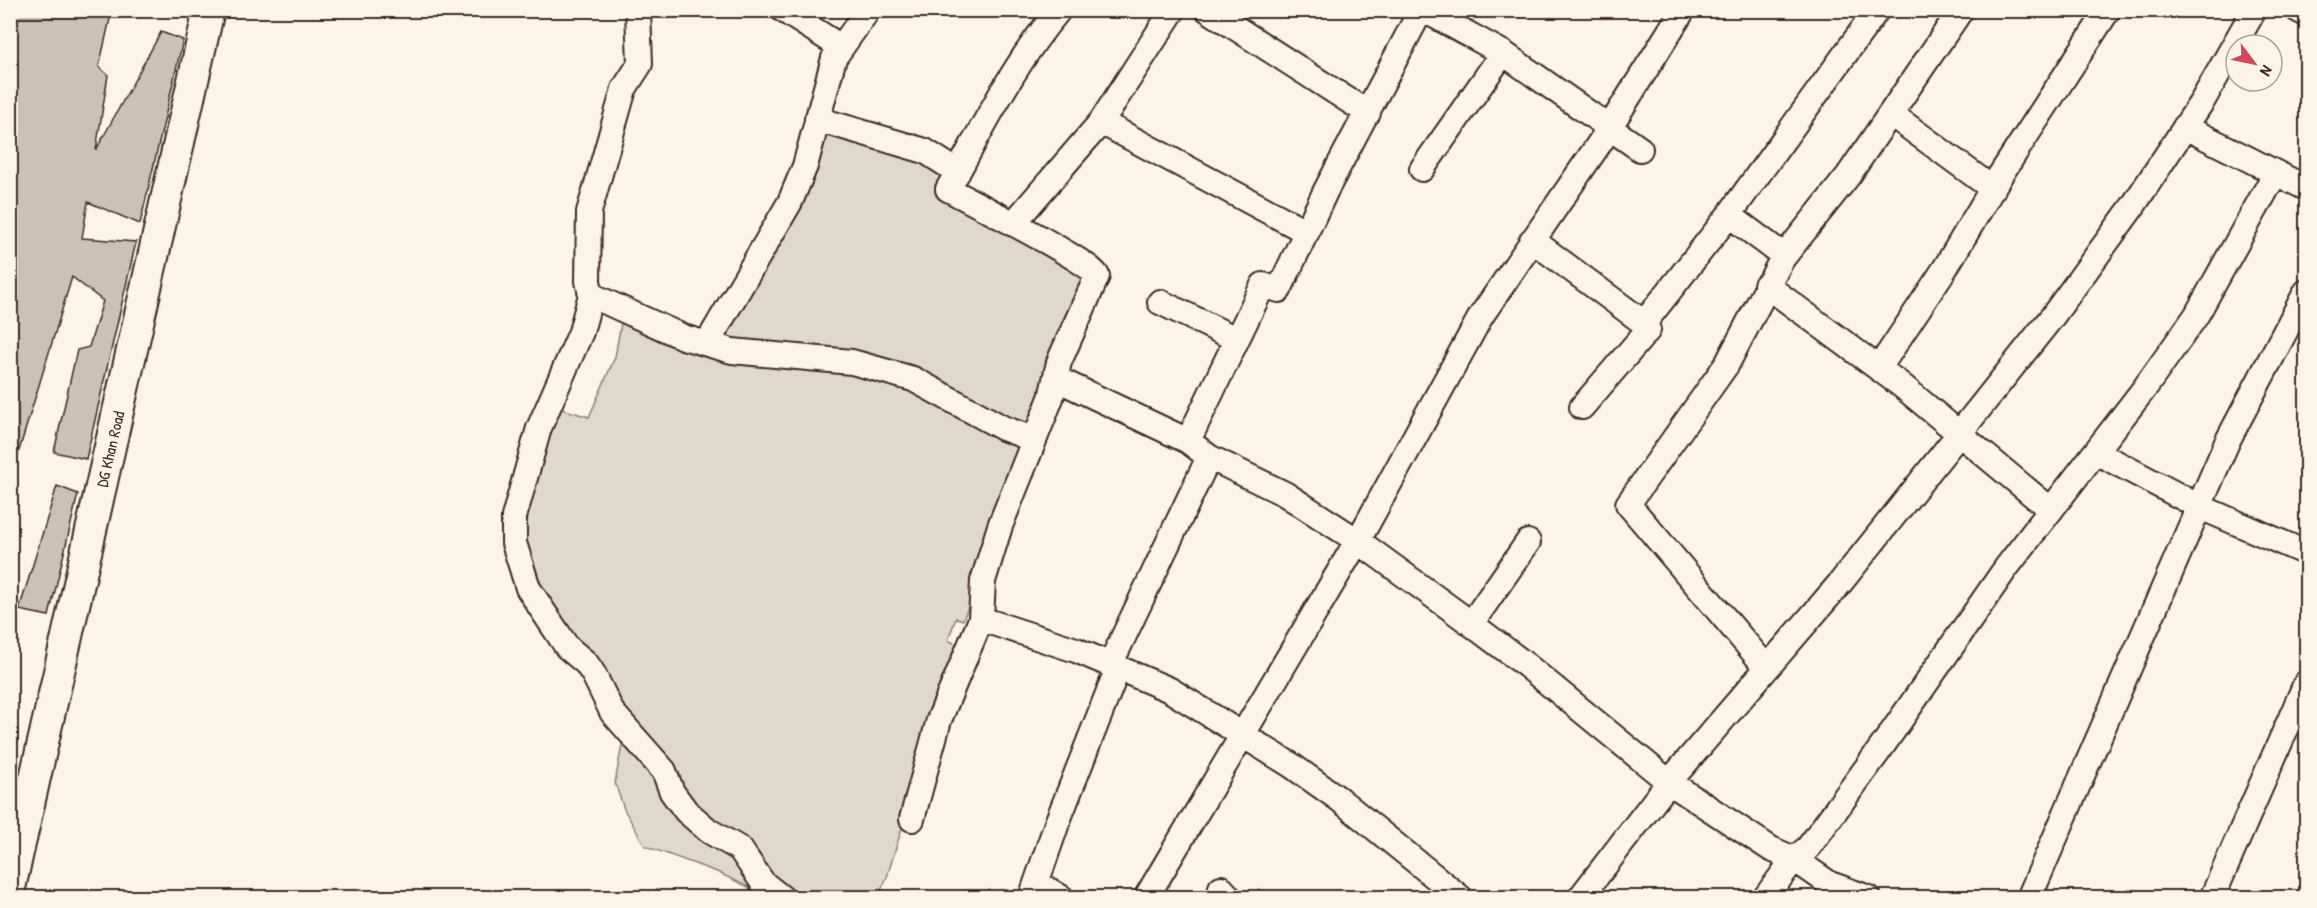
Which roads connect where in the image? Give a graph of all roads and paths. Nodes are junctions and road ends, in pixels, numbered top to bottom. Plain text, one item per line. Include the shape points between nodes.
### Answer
1 (209, 10) edge
2 (638, 10) edge
3 (783, 10) edge
4 (868, 10) edge
5 (1059, 10) edge
6 (1173, 10) edge
7 (1208, 10) edge
8 (1423, 10) edge
9 (1683, 10) edge
10 (1877, 10) edge
11 (1961, 10) edge
12 (2108, 10) edge
13 (2298, 10) edge
14 (2251, 12) edge
15 (2307, 14) edge
16 (842, 47) junction
17 (1503, 53) junction
18 (1368, 113) junction
19 (1891, 114) junction
20 (817, 119) junction
21 (1101, 122) junction
22 (2186, 127) junction
23 (1609, 128) junction
24 (1640, 149) dead end
25 (1422, 169) dead end
26 (958, 172) junction
27 (2275, 174) junction
28 (2307, 188) edge
29 (1993, 189) junction
30 (1729, 215) junction
31 (1013, 224) junction
32 (1307, 232) junction
33 (1532, 240) junction
34 (1784, 256) junction
35 (1766, 285) junction
36 (2307, 292) edge
37 (591, 295) junction
38 (1160, 302) dead end
39 (1644, 323) junction
40 (1236, 339) junction
41 (708, 342) junction
42 (1879, 368) junction
43 (1057, 379) junction
44 (1582, 407) dead end
45 (1958, 434) junction
46 (1033, 439) junction
47 (1188, 441) junction
48 (2096, 452) junction
49 (1209, 458) junction
50 (2198, 506) junction
51 (2051, 510) junction
52 (1358, 541) junction
53 (1528, 542) dead end
54 (2307, 553) edge
55 (981, 619) junction
56 (1471, 624) junction
57 (1114, 666) junction
58 (1766, 667) junction
59 (2307, 683) edge
60 (1243, 736) junction
61 (1669, 782) junction
62 (912, 819) dead end
63 (1794, 859) junction
64 (10, 888) edge
65 (1034, 890) edge
66 (1436, 890) edge
67 (782, 897) edge
68 (1062, 897) edge
69 (1146, 897) edge
70 (1461, 897) edge
71 (1581, 897) edge
72 (1765, 897) edge
73 (1869, 897) edge
74 (2029, 897) edge
75 (2212, 897) edge

1 - 64 main road, DG Khan Road
2 - 37 street via 640,64 624,89 589,212
3 - 16 street
4 - 16 street
5 - 26 street via 1017,66
6 - 21 street
7 - 18 street
8 - 17 street
8 - 18 street
9 - 23 street
10 - 30 street
11 - 19 street
12 - 29 street
13 - 15 street
14 - 22 street
16 - 20 street via 834,58
17 - 23 street
17 - 25 street
18 - 32 street
19 - 29 street
19 - 34 street
20 - 26 street via 925,151
20 - 41 street via 806,166 790,202
21 - 31 street
21 - 32 street
22 - 27 street
22 - 45 street via 2052,317
23 - 24 street
23 - 33 street
26 - 31 street via 948,189
27 - 28 street
27 - 48 street via 2196,316
29 - 42 street
30 - 34 street
30 - 39 street
31 - 43 street via 1097,273 1059,362
32 - 40 street via 1279,290 1263,285
33 - 39 street
33 - 52 street via 1480,316
34 - 35 street
35 - 42 street
35 - 58 street via 1727,364 1628,504
36 - 50 street via 2228,440
37 - 41 street via 683,337
37 - 67 street via 581,332 539,428 514,518 514,543 520,564 528,588 557,633 594,675 612,712 664,771 672,792 686,811 709,831 740,849 763,883
38 - 40 street
39 - 44 street via 1648,330
40 - 47 street
41 - 46 street via 732,351 852,362 913,379 1004,428
42 - 45 street
43 - 46 street
43 - 47 street
45 - 51 street
45 - 58 street via 1841,582
46 - 55 street via 983,581
47 - 49 street
48 - 50 street
48 - 51 street
49 - 52 street via 1285,494
49 - 57 street
50 - 54 street
50 - 74 street
51 - 63 street via 1815,839
52 - 56 street
52 - 60 street
53 - 56 street
55 - 57 street
55 - 62 street via 939,720
56 - 61 street
57 - 60 street via 1170,690
57 - 65 street
58 - 61 street
59 - 75 street
60 - 66 street via 1339,799
60 - 69 street
61 - 63 street via 1771,849
61 - 71 street
63 - 72 street
63 - 73 street via 1830,884
65 - 68 street
66 - 70 street

